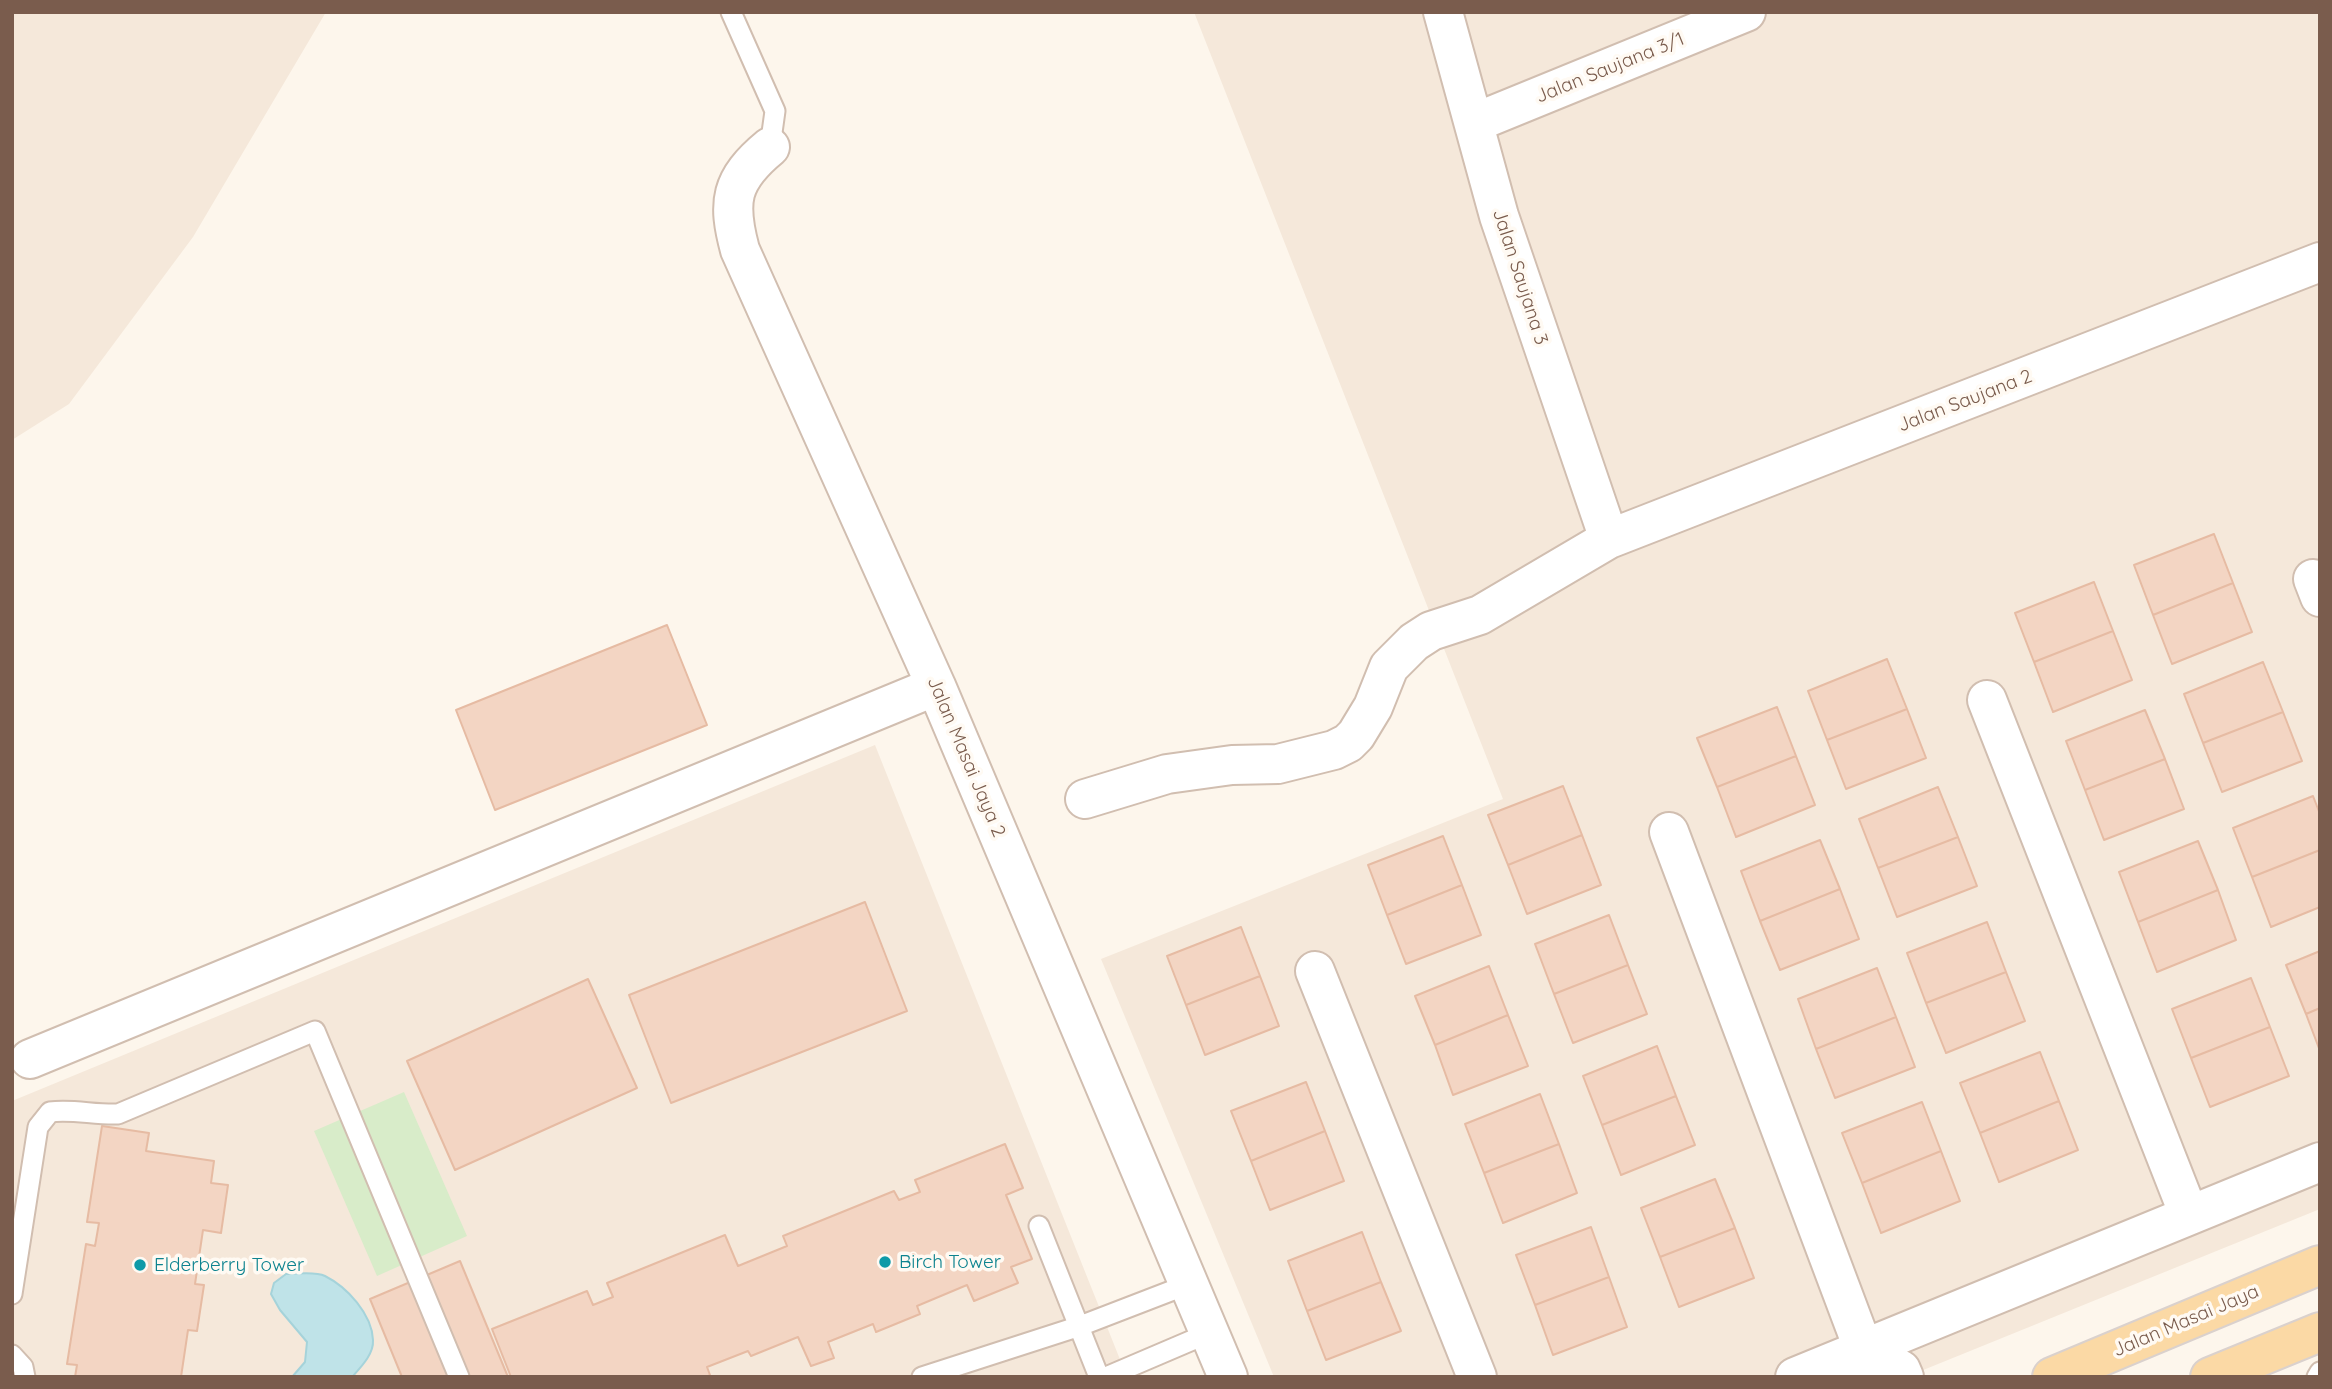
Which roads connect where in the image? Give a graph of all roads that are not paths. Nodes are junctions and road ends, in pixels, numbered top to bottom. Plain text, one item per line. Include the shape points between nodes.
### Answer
1 (1443, 12) edge
2 (1746, 12) edge
3 (732, 13) edge
4 (1474, 123) junction
5 (769, 147) joint
6 (2320, 262) edge
7 (1609, 538) junction
8 (936, 686) junction
9 (1987, 699) dead end
10 (1085, 799) dead end
11 (1669, 832) dead end
12 (1315, 971) dead end
13 (30, 1059) dead end
14 (2320, 1162) edge
15 (2189, 1215) junction
16 (1039, 1226) dead end
17 (2320, 1265) edge
18 (1189, 1284) junction
19 (12, 1294) edge
20 (1080, 1326) junction
21 (2320, 1332) edge
22 (1209, 1333) junction
23 (12, 1355) edge
24 (1861, 1362) edge
25 (2320, 1371) edge
26 (1903, 1373) edge
27 (25, 1377) edge
28 (459, 1377) edge
29 (922, 1377) edge
30 (1099, 1377) edge
31 (1106, 1377) edge
32 (1228, 1377) edge
33 (1478, 1377) edge
34 (1795, 1377) edge
35 (2052, 1377) edge
36 (2210, 1377) edge
37 (2317, 1377) edge

1 - 4 street, Jalan Saujana 3
2 - 4 street, Jalan Saujana 3/1
3 - 5 lane via 775,111
4 - 7 street, Jalan Saujana 3 via 1499,216
5 - 8 street, Jalan Masai Jaya 2 via 751,162 734,191 733,223 740,250
6 - 7 street, Jalan Saujana 2
7 - 10 street, Jalan Saujana 2 via 1480,615 1431,631 1414,642 1390,667 1356,735 1334,750 1278,764 1167,774
8 - 13 street
8 - 18 street, Jalan Masai Jaya 2
9 - 15 street
11 - 24 street
12 - 33 street
14 - 15 street
15 - 24 street
16 - 20 lane
17 - 35 main road, Jalan Masai Jaya
18 - 20 lane
18 - 22 street, Jalan Masai Jaya 2
19 - 28 lane via 38,1127 50,1112 118,1114 315,1031
20 - 29 lane
20 - 30 lane
21 - 36 main road
22 - 31 lane
22 - 32 street, Jalan Masai Jaya 2
23 - 27 lane
24 - 26 street
24 - 34 street
25 - 37 lane

